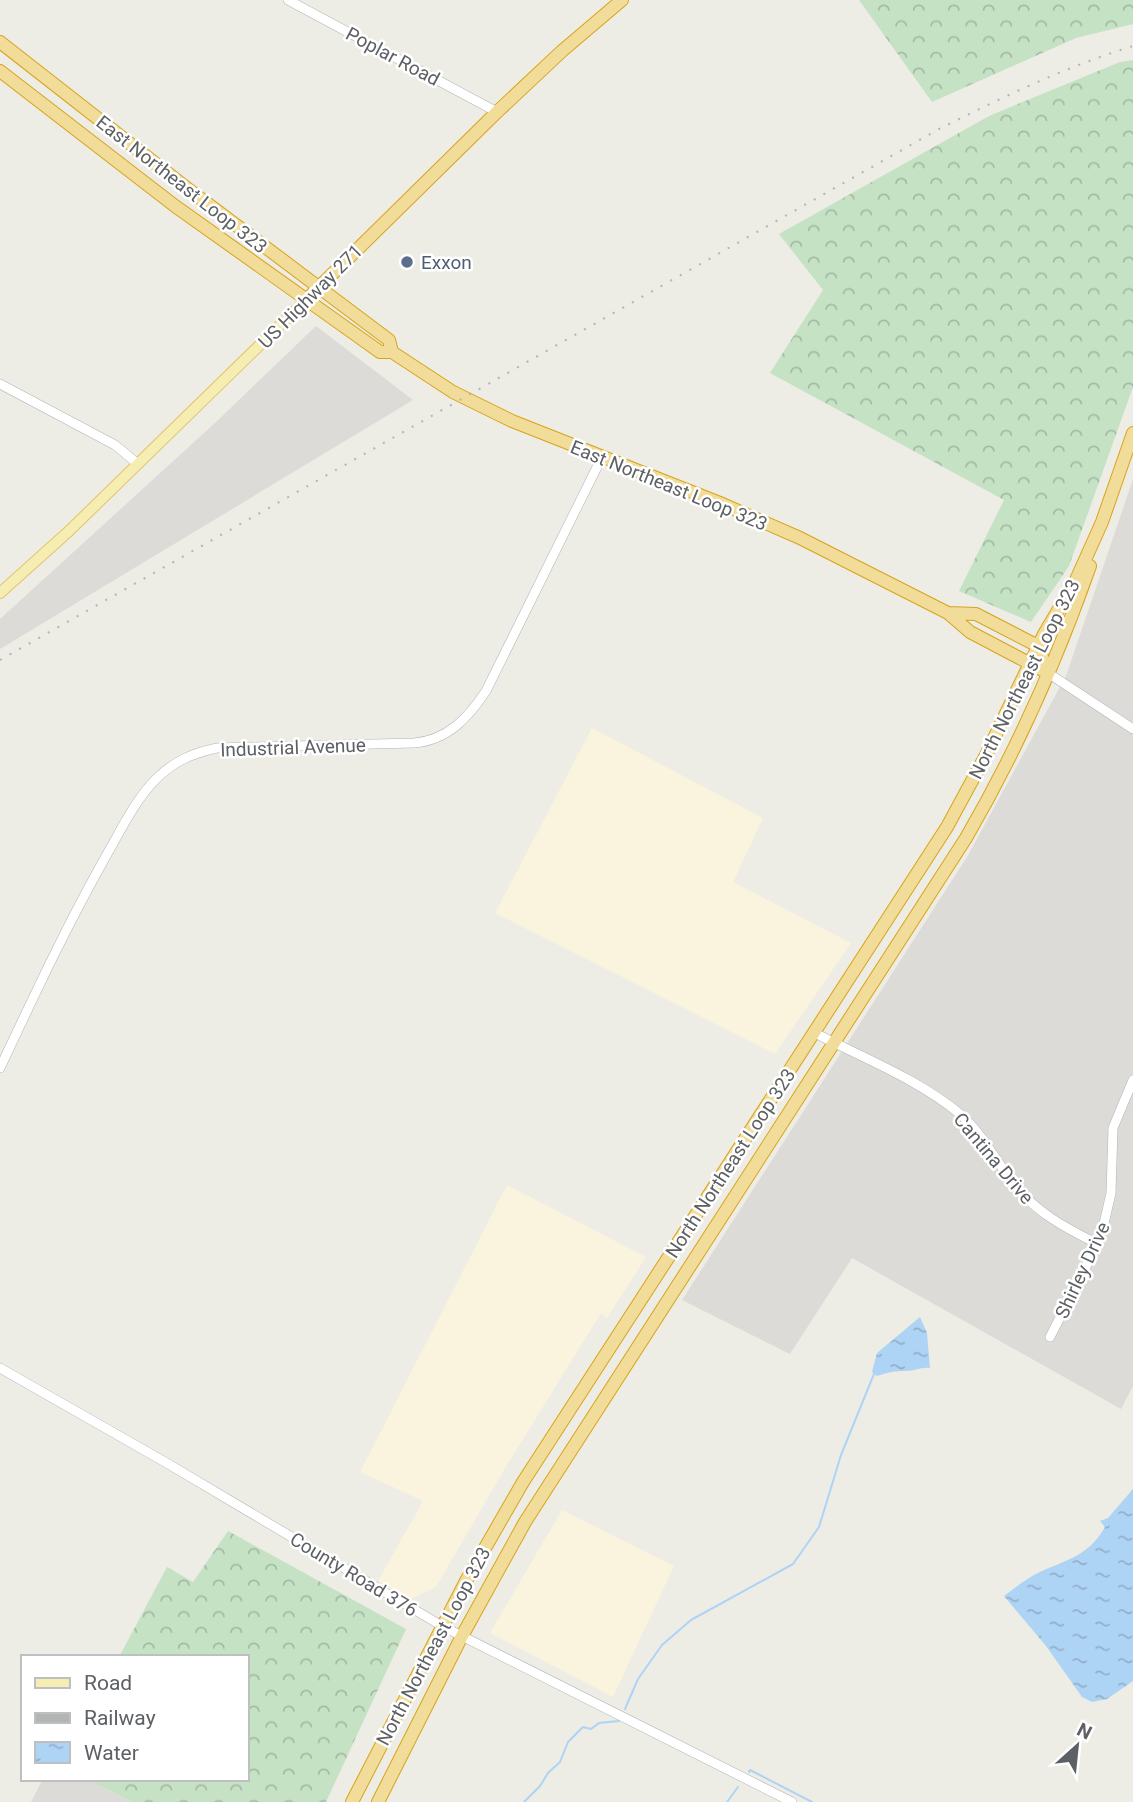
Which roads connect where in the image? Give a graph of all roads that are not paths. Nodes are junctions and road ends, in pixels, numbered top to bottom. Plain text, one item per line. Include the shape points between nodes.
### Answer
1 (288, 0) edge
2 (621, 0) edge
3 (0, 42) edge
4 (0, 71) edge
5 (497, 112) junction
6 (90, 113) junction
7 (76, 131) junction
8 (188, 189) junction
9 (175, 206) junction
10 (318, 288) junction
11 (307, 299) junction
12 (393, 352) junction
13 (0, 384) edge
14 (1133, 433) edge
15 (602, 457) junction
16 (138, 464) junction
17 (1102, 522) junction
18 (0, 593) edge
19 (948, 613) junction
20 (1038, 646) junction
21 (1030, 663) junction
22 (1048, 673) junction
23 (1133, 729) edge
24 (947, 827) junction
25 (966, 838) junction
26 (815, 1033) junction
27 (835, 1043) junction
28 (0, 1068) edge
29 (1133, 1080) edge
30 (773, 1097) junction
31 (791, 1110) junction
32 (1098, 1244) junction
33 (1050, 1337) dead end
34 (0, 1368) edge
35 (589, 1379) junction
36 (608, 1391) junction
37 (442, 1626) junction
38 (462, 1636) junction
39 (352, 1802) edge
40 (378, 1802) edge
41 (792, 1802) edge

1 - 5 street, Poplar Road
2 - 5 highway, US Highway 271
3 - 6 highway, East Northeast Loop 323
4 - 7 highway, East Northeast Loop 323
5 - 10 highway, US Highway 271
6 - 7 highway
6 - 8 highway, East Northeast Loop 323
7 - 9 highway, East Northeast Loop 323
8 - 9 highway
8 - 10 highway, East Northeast Loop 323
9 - 11 highway, East Northeast Loop 323
10 - 11 highway, US Highway 271
10 - 12 highway, East Northeast Loop 323 via 389,340
11 - 12 highway, East Northeast Loop 323 via 380,352
11 - 16 main road, US Highway 271
12 - 15 highway, East Northeast Loop 323 via 486,409
13 - 16 street via 115,445
14 - 17 highway, North Northeast Loop 323
15 - 19 highway, East Northeast Loop 323 via 768,523
15 - 28 street, Industrial Avenue via 486,691 449,732 414,743 217,748 187,757 154,781 89,887
16 - 18 main road, US Highway 271
17 - 20 highway, North Northeast Loop 323
17 - 22 highway, North Northeast Loop 323 via 1068,629
19 - 20 highway, East Northeast Loop 323 via 976,614
19 - 21 highway, East Northeast Loop 323 via 970,632
20 - 21 highway, North Northeast Loop 323
20 - 22 highway
21 - 22 highway, East Northeast Loop 323
21 - 24 highway, North Northeast Loop 323
22 - 23 street
22 - 25 highway, North Northeast Loop 323
24 - 25 highway
24 - 26 highway, North Northeast Loop 323
25 - 27 highway, North Northeast Loop 323
26 - 27 street, Cantina Drive
26 - 30 highway, North Northeast Loop 323
27 - 31 highway, North Northeast Loop 323
27 - 32 street, Cantina Drive via 959,1113 1034,1205
29 - 32 street, Shirley Drive via 1113,1128 1110,1205
30 - 31 highway
30 - 35 highway, North Northeast Loop 323
31 - 36 highway, North Northeast Loop 323
32 - 33 street, Shirley Drive
34 - 37 street, County Road 376
35 - 36 highway
35 - 37 highway, North Northeast Loop 323 via 512,1499
36 - 38 highway, North Northeast Loop 323 via 524,1522
37 - 38 street, County Road 376
37 - 39 highway, North Northeast Loop 323
38 - 40 highway, North Northeast Loop 323
38 - 41 street, County Road 376

